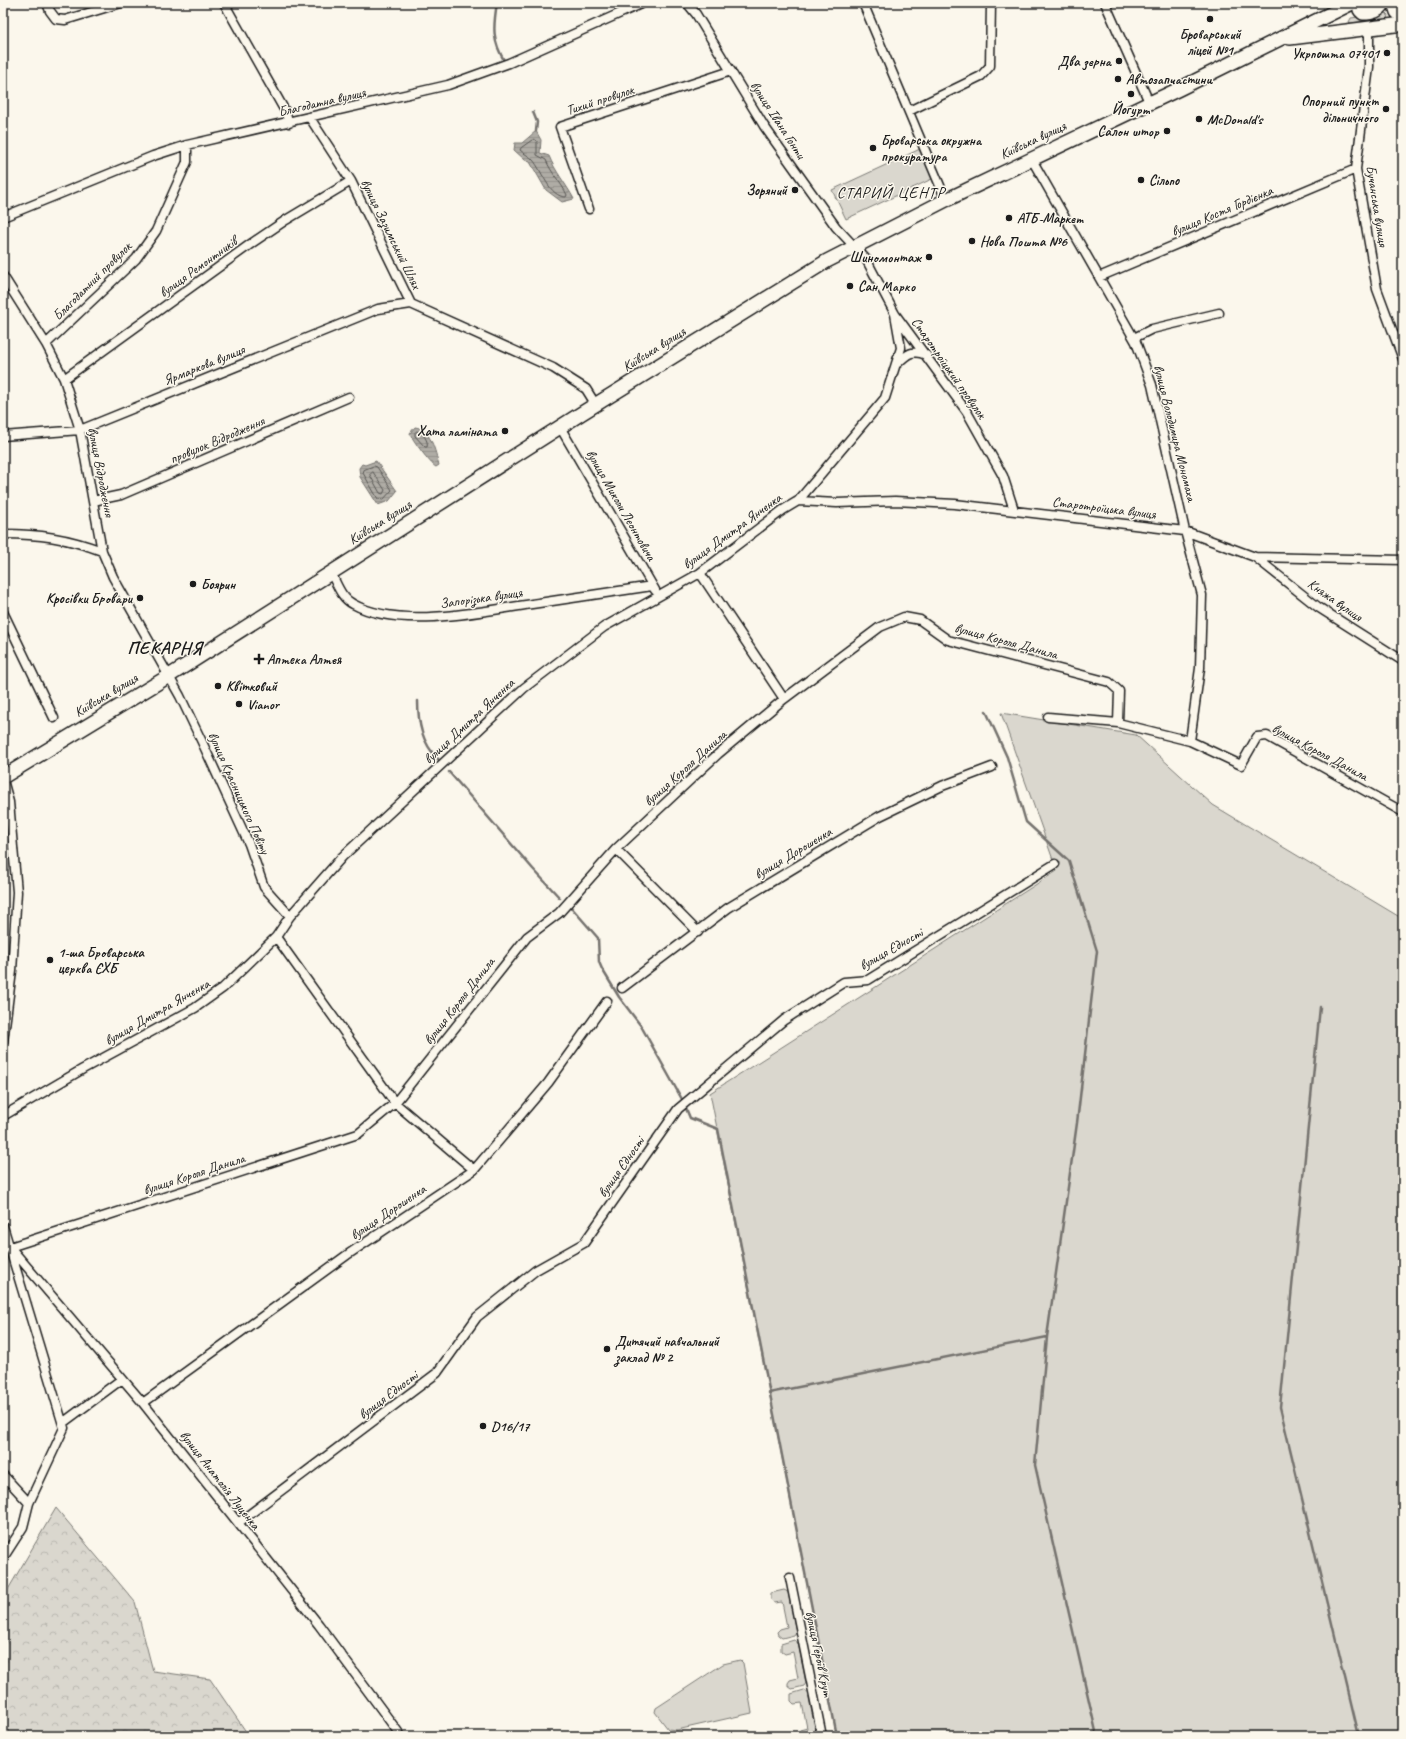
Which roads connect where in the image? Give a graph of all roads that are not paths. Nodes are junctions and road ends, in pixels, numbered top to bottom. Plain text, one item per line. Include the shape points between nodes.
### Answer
1 (47, 3) edge
2 (121, 3) edge
3 (224, 3) edge
4 (643, 3) edge
5 (687, 3) edge
6 (863, 3) edge
7 (991, 3) edge
8 (1105, 3) edge
9 (1352, 3) edge
10 (1360, 3) edge
11 (1384, 3) edge
12 (1394, 3) edge
13 (1403, 17) edge
14 (1403, 24) edge
15 (1369, 28) junction
16 (1280, 40) junction
17 (731, 71) junction
18 (1149, 102) junction
19 (908, 111) junction
20 (310, 118) junction
21 (289, 123) junction
22 (187, 145) junction
23 (1031, 158) junction
24 (1356, 169) junction
25 (351, 181) junction
26 (946, 200) junction
27 (589, 209) dead end
28 (3, 217) edge
29 (853, 246) junction
30 (3, 276) edge
31 (1099, 276) junction
32 (411, 304) junction
33 (1219, 313) dead end
34 (895, 314) junction
35 (1134, 338) junction
36 (46, 344) junction
37 (927, 355) junction
38 (1403, 359) edge
39 (896, 366) junction
40 (64, 379) junction
41 (350, 397) dead end
42 (596, 405) junction
43 (560, 427) junction
44 (80, 430) junction
45 (3, 436) edge
46 (93, 501) junction
47 (798, 501) junction
48 (1014, 510) junction
49 (1185, 532) junction
50 (3, 534) edge
51 (102, 551) junction
52 (1255, 557) junction
53 (1403, 560) edge
54 (331, 573) junction
55 (700, 573) junction
56 (652, 586) junction
57 (658, 596) junction
58 (3, 612) edge
59 (1403, 661) edge
60 (168, 676) junction
61 (784, 699) junction
62 (1048, 717) dead end
63 (54, 718) dead end
64 (1118, 723) junction
65 (1190, 741) junction
66 (992, 767) dead end
67 (3, 777) edge
68 (3, 780) edge
69 (1403, 812) edge
70 (616, 850) junction
71 (1055, 864) dead end
72 (290, 916) junction
73 (698, 932) junction
74 (276, 937) junction
75 (3, 971) edge
76 (12, 971) junction
77 (622, 988) dead end
78 (607, 1001) dead end
79 (3, 1042) edge
80 (395, 1103) junction
81 (3, 1116) edge
82 (474, 1170) junction
83 (3, 1226) edge
84 (10, 1247) junction
85 (122, 1379) junction
86 (143, 1403) junction
87 (64, 1422) junction
88 (3, 1475) edge
89 (29, 1503) junction
90 (238, 1523) junction
91 (3, 1558) edge
92 (790, 1578) dead end
93 (400, 1736) edge
94 (822, 1736) edge

1 - 2 street via 56,19 66,20
3 - 21 street via 285,111
4 - 20 street, Благодатна вулиця via 509,63 448,85
5 - 17 street, вулиця Івана Гонти
6 - 19 street
7 - 19 street via 990,66 981,76
8 - 18 street
9 - 16 main road, Київська вулиця
10 - 11 main road via 1360,10 1363,13 1378,10
12 - 13 main road via 1397,12
14 - 15 main road
15 - 16 main road
15 - 24 street, Бучанська вулиця via 1369,67
16 - 18 main road, Київська вулиця
17 - 27 street, Тихий провулок via 560,127
17 - 29 street, вулиця Івана Гонти via 768,132 836,227
18 - 23 main road, Київська вулиця
19 - 26 street
20 - 21 street, Благодатна вулиця
20 - 25 street, вулиця Зазимський Шлях
21 - 22 street, Благодатна вулиця
22 - 28 street, Благодатна вулиця via 153,156
22 - 36 street, Благодатний провулок via 187,162 156,231 136,259
23 - 26 main road, Київська вулиця
23 - 31 street, вулиця Володимира Мономаха
24 - 31 street, вулиця Костя Гордієнка
24 - 38 street, Бучанська вулиця via 1377,289
25 - 32 street, вулиця Зазимський Шлях
25 - 40 street, вулиця Ремонтників via 252,243
26 - 29 main road, Київська вулиця
29 - 34 street, Старотроїцький провулок via 866,259
29 - 42 main road, Київська вулиця
30 - 36 street, вулиця Відродження
31 - 35 street, вулиця Володимира Мономаха
32 - 42 street, вулиця Зазимський Шлях via 553,368 586,389
32 - 44 street, Ярмаркова вулиця via 378,309
33 - 35 street via 1152,329
34 - 37 street, Старотроїцький провулок
34 - 39 street, вулиця Дмитра Янченка via 901,348
35 - 49 street, вулиця Володимира Мономаха via 1152,385
36 - 40 street, вулиця Відродження
37 - 39 street via 915,351 909,353
37 - 48 street, Старотроїцький провулок via 967,412 988,448 1003,476
39 - 47 street, вулиця Дмитра Янченка via 885,398
40 - 44 street, вулиця Відродження
41 - 46 street, провулок Відродження via 120,494
42 - 43 main road, Київська вулиця
43 - 54 main road, Київська вулиця
43 - 56 street, вулиця Миколи Леонтовича
44 - 45 street, Ярмаркова вулиця
44 - 46 street, вулиця Відродження
46 - 51 street, вулиця Відродження
47 - 48 street, Старотроїцька вулиця via 837,504 895,501
47 - 55 street, вулиця Дмитра Янченка via 782,510
48 - 49 street, Старотроїцька вулиця
49 - 52 street, Старотроїцька вулиця
49 - 65 street, вулиця Володимира Мономаха via 1202,595 1200,668
50 - 51 street via 35,534 66,539
51 - 60 street, вулиця Відродження via 113,577
52 - 53 street, Старотроїцька вулиця
52 - 59 street, Княжа вулиця via 1318,607
54 - 56 street, Запорізька вулиця via 346,599 354,605 398,616 442,617
54 - 60 main road, Київська вулиця
55 - 57 street, вулиця Дмитра Янченка
55 - 61 street
56 - 57 street, вулиця Миколи Леонтовича
57 - 72 street, вулиця Дмитра Янченка via 604,627 524,688 342,857
58 - 63 street
60 - 67 main road, Київська вулиця
60 - 72 street, вулиця Красницького Повіту via 249,844 264,888
61 - 64 street, вулиця Короля Данила via 880,626 904,617 920,620 948,640 1109,682 1119,691
61 - 70 street, вулиця Короля Данила via 718,754
62 - 64 street
64 - 65 street, вулиця Короля Данила
65 - 69 street, вулиця Короля Данила via 1242,765 1257,737 1267,736
66 - 73 street, вулиця Дорошенка via 942,786 880,816 728,908
68 - 76 street via 9,802 17,892
70 - 73 street
70 - 80 street, вулиця Короля Данила via 559,913 527,937
71 - 90 street, вулиця Єдності via 868,980 844,982 784,1020 678,1110 584,1243 536,1270 477,1317 438,1374
72 - 74 street, вулиця Дмитра Янченка
73 - 77 street, вулиця Дорошенка
74 - 80 street
74 - 81 street, вулиця Дмитра Янченка via 223,988 195,1008
75 - 76 street
76 - 79 street
78 - 82 street, вулиця Дорошенка via 548,1083
80 - 82 street
80 - 84 street, вулиця Короля Данила via 358,1134 348,1138
82 - 86 street, вулиця Дорошенка via 360,1246
83 - 84 street, вулиця Анатолія Луценка
84 - 85 street, вулиця Анатолія Луценка
84 - 87 street, вулиця Анатолія Луценка
85 - 86 street, вулиця Анатолія Луценка
85 - 87 street
86 - 90 street, вулиця Анатолія Луценка
87 - 89 street via 62,1433
88 - 89 street
89 - 91 street via 23,1527
90 - 93 street, вулиця Анатолія Луценка via 319,1625
92 - 94 street, вулиця Героїв Крут

